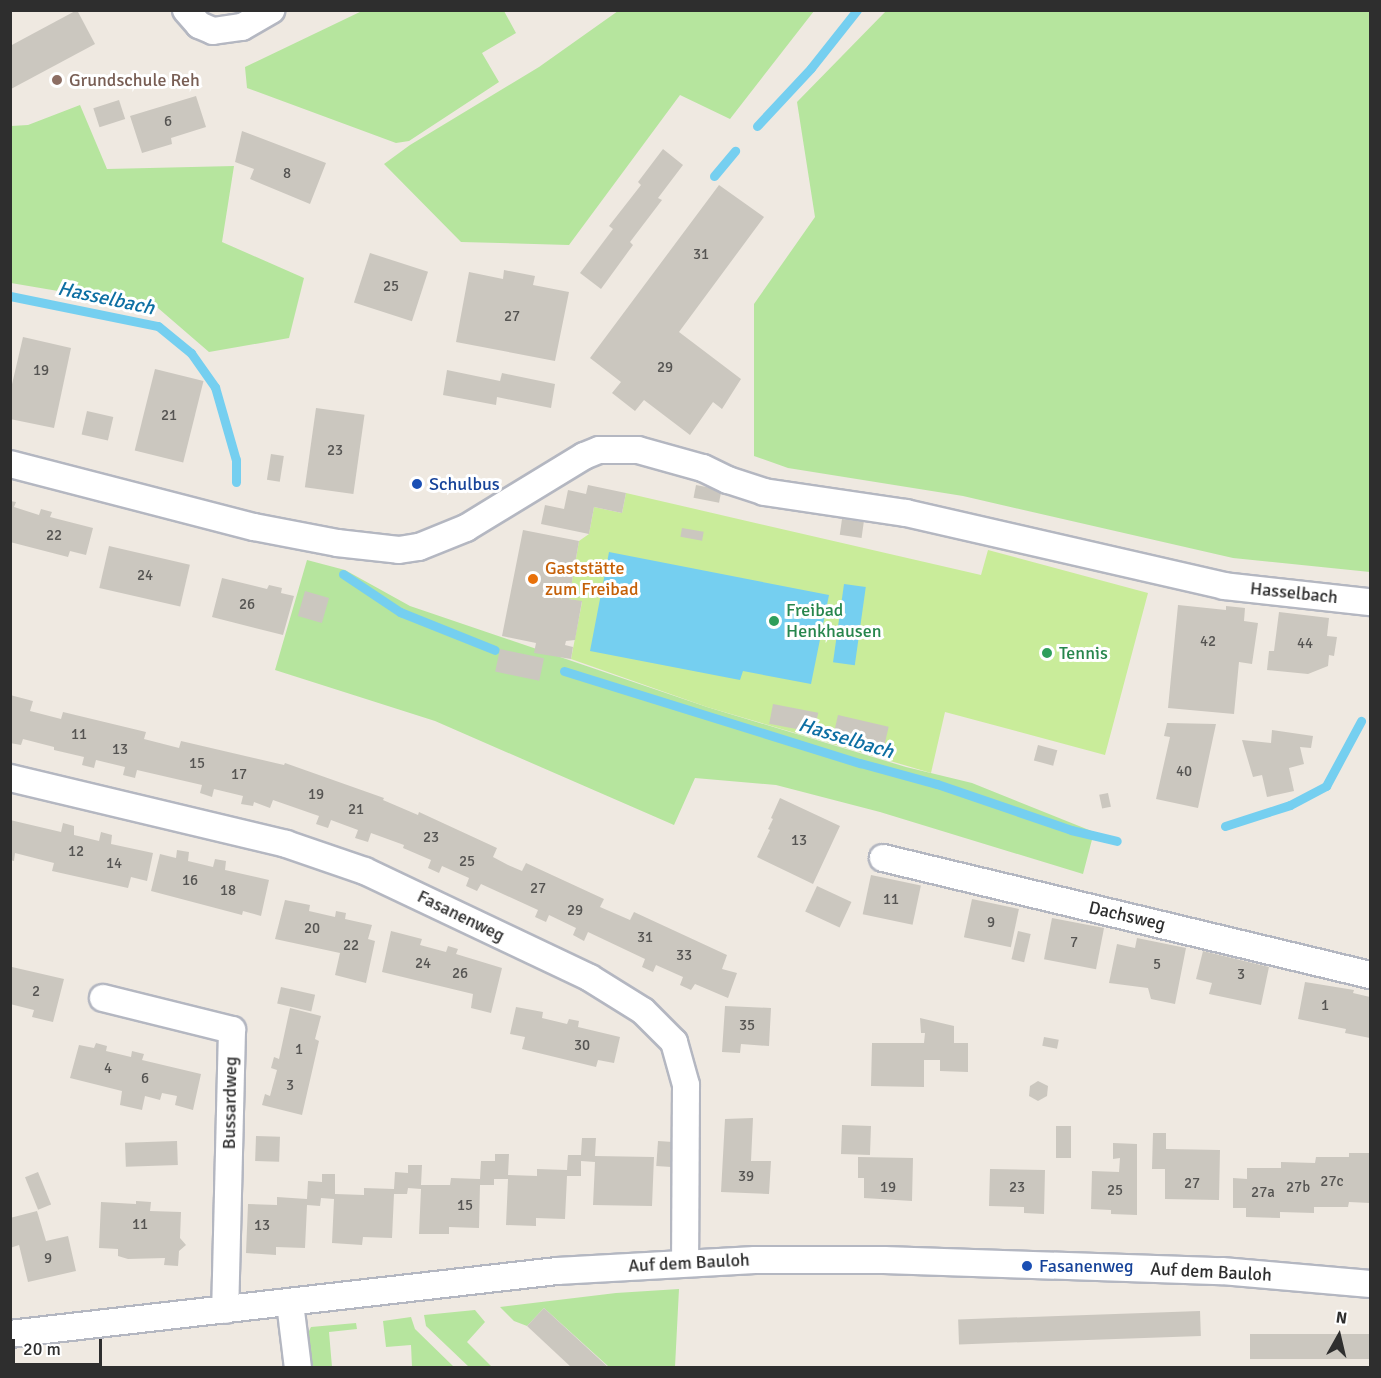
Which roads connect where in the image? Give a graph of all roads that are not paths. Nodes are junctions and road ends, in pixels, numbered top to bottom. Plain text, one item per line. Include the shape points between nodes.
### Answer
1 (186, 10) edge
2 (272, 10) edge
3 (10, 464) edge
4 (1371, 602) edge
5 (10, 778) edge
6 (883, 858) dead end
7 (1371, 975) edge
8 (102, 998) dead end
9 (685, 1263) junction
10 (1371, 1284) edge
11 (290, 1303) junction
12 (225, 1310) junction
13 (10, 1334) edge
14 (298, 1368) edge

1 - 2 street via 199,25 213,31 242,27
3 - 4 street, Hasselbach via 254,527 399,550 419,548 466,528 584,456 599,450 638,450 703,468 764,492 906,513 1224,586
5 - 9 street, Fasanenweg via 286,844 365,871 590,978 643,1011 674,1042 686,1085
6 - 7 street, Dachsweg
8 - 12 street, Bussardweg via 232,1030
9 - 10 street, Auf dem Bauloh via 884,1260 1222,1271
9 - 11 street, Auf dem Bauloh via 546,1272
11 - 12 street, Auf dem Bauloh
11 - 14 street
12 - 13 street, Auf dem Bauloh

